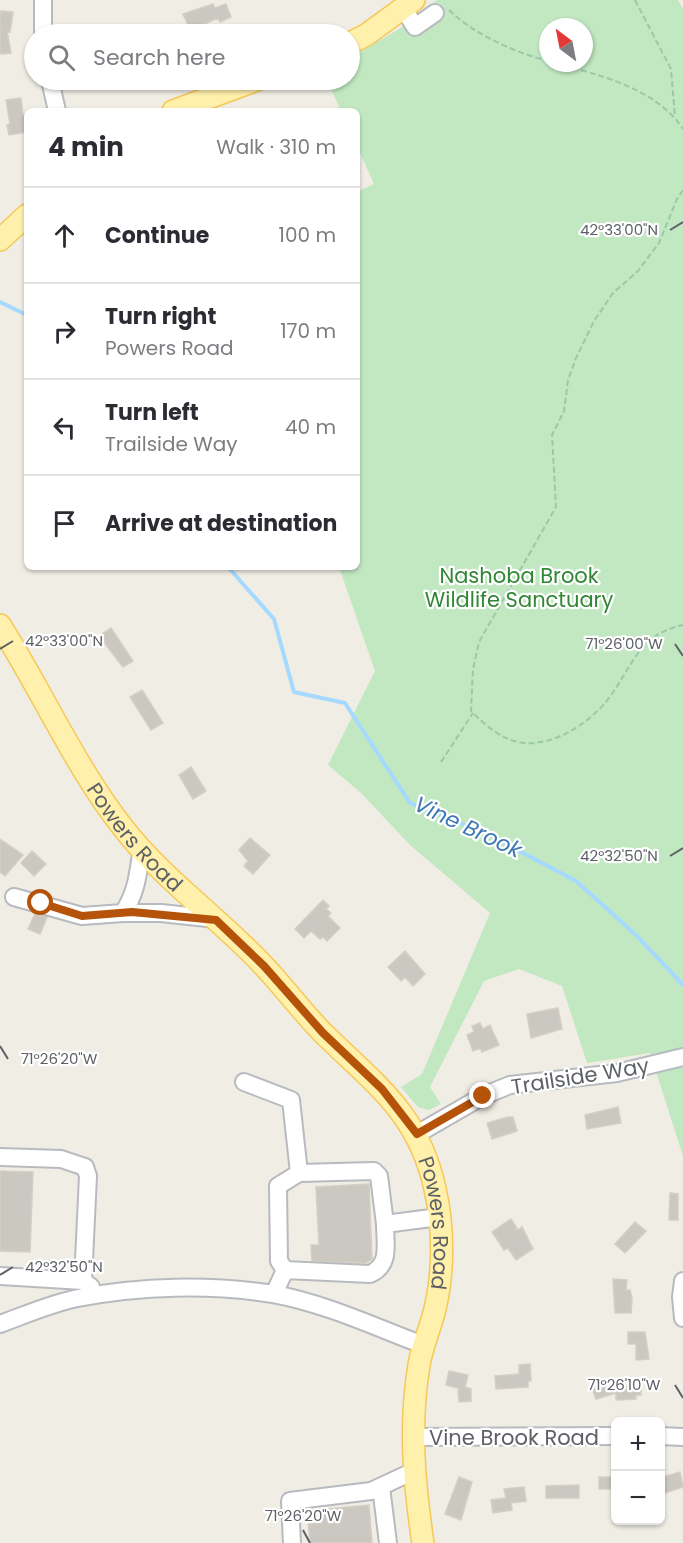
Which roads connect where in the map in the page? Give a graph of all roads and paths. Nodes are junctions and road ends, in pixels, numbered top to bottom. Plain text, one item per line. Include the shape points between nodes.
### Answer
1 (43, 0) edge
2 (634, 0) edge
3 (409, 4) edge
4 (435, 13) joint
5 (43, 24) edge
6 (360, 36) edge
7 (539, 59) edge
8 (586, 72) edge
9 (52, 90) edge
10 (230, 90) edge
11 (56, 108) edge
12 (180, 108) edge
13 (675, 117) junction
14 (683, 129) edge
15 (683, 190) edge
16 (24, 218) edge
17 (0, 240) edge
18 (0, 625) edge
19 (683, 625) edge
20 (473, 713) junction
21 (441, 762) dead end
22 (142, 848) junction
23 (14, 897) dead end
24 (123, 913) junction
25 (216, 920) junction
26 (683, 1057) edge
27 (244, 1082) dead end
28 (417, 1134) junction
29 (0, 1157) edge
30 (299, 1173) junction
31 (439, 1218) junction
32 (385, 1224) junction
33 (285, 1270) junction
34 (0, 1276) edge
35 (83, 1281) junction
36 (683, 1281) edge
37 (274, 1294) junction
38 (102, 1295) junction
39 (683, 1318) edge
40 (0, 1324) edge
41 (423, 1345) junction
42 (611, 1436) edge
43 (665, 1436) edge
44 (413, 1437) junction
45 (683, 1437) edge
46 (414, 1471) junction
47 (381, 1487) junction
48 (292, 1543) edge
49 (388, 1543) edge
50 (423, 1543) edge

1 - 5 street
2 - 13 path via 671,69
3 - 4 street via 416,27
3 - 6 main road
4 - 7 path via 444,6 460,21 522,54
8 - 13 path via 651,97
9 - 11 street
10 - 12 main road
13 - 14 path
15 - 20 path via 659,243 638,271 613,292 576,358 564,411 552,435 556,507 479,642 473,669
16 - 17 main road
18 - 22 main road, Powers Road via 85,770 124,829
19 - 20 path via 649,639 605,703 568,733 525,744 488,728
20 - 21 path
22 - 24 street via 138,881
22 - 25 main road, Powers Road
23 - 24 street via 82,916
24 - 25 street
25 - 28 main road, Powers Road via 382,1089
26 - 28 street, Trailside Way via 617,1073 510,1085
27 - 30 street via 291,1100
28 - 31 main road, Powers Road via 428,1158
29 - 35 street via 61,1159 85,1167 88,1176
30 - 32 street via 374,1171 379,1176
30 - 33 street via 278,1186 279,1261
31 - 32 street
31 - 41 main road, Powers Road via 440,1287
32 - 33 street via 384,1261 378,1271 370,1274
33 - 37 street
34 - 35 street
35 - 38 street
36 - 39 street
37 - 38 street via 202,1289 132,1290
37 - 41 street
38 - 40 street via 76,1299
41 - 44 main road, Powers Road
42 - 44 street, Vine Brook Road
43 - 45 street
44 - 46 main road, Powers Road
46 - 47 street
46 - 50 main road, Powers Road
47 - 48 street via 290,1501
47 - 49 street

